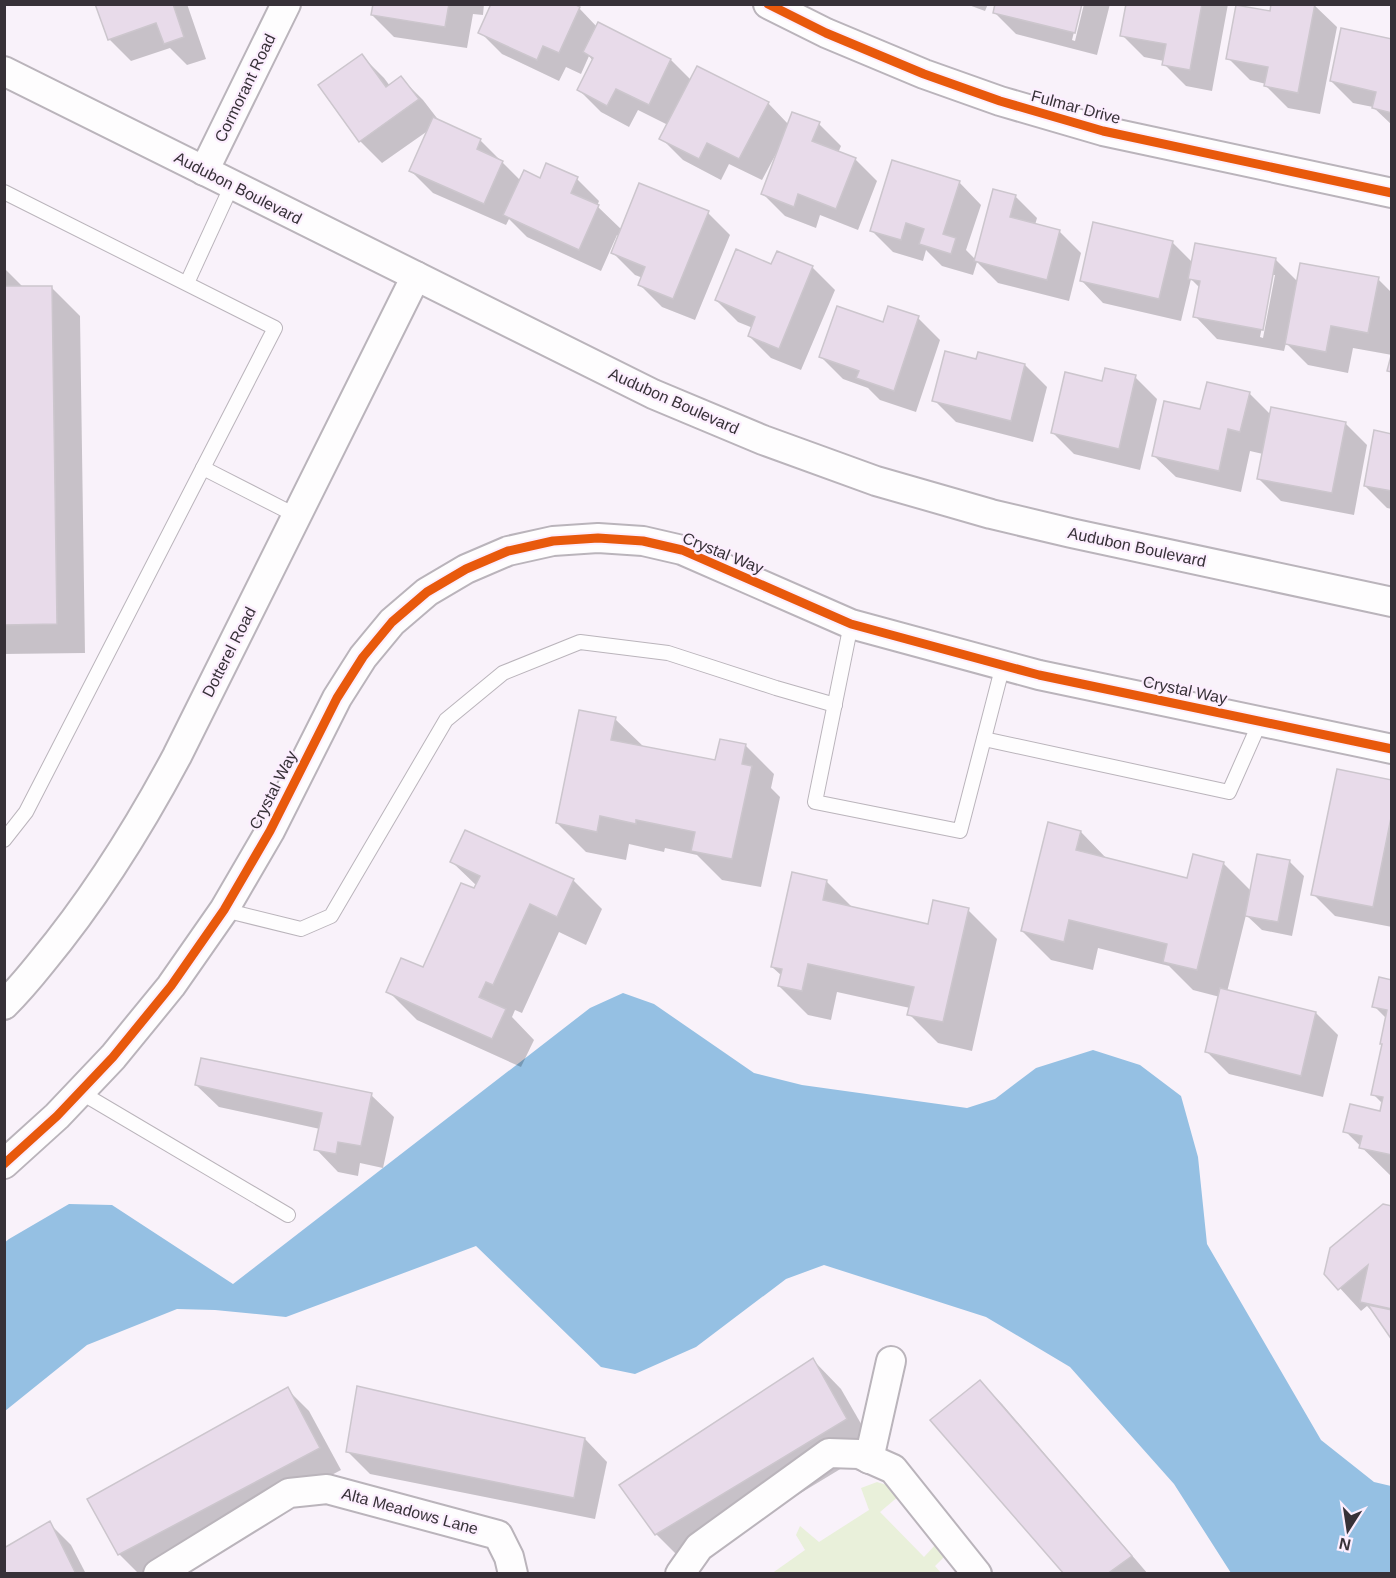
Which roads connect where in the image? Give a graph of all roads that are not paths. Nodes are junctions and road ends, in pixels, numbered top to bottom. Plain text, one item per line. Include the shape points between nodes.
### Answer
1 (286, 4) edge
2 (768, 4) edge
3 (4, 71) edge
4 (204, 171) junction
5 (232, 185) junction
6 (4, 192) edge
7 (1392, 193) edge
8 (416, 276) junction
9 (187, 283) junction
10 (203, 468) junction
11 (297, 516) junction
12 (1392, 602) edge
13 (851, 624) junction
14 (1003, 665) junction
15 (835, 705) junction
16 (1260, 722) junction
17 (984, 739) junction
18 (1392, 749) edge
19 (4, 840) edge
20 (224, 910) junction
21 (4, 1005) edge
22 (80, 1092) junction
23 (4, 1164) edge
24 (288, 1215) dead end
25 (891, 1361) dead end
26 (869, 1459) junction
27 (158, 1574) edge
28 (513, 1574) edge
29 (680, 1574) edge
30 (976, 1574) edge

1 - 4 street, Cormorant Road
2 - 7 street, Fulmar Drive via 913,70 1000,101 1103,131
3 - 4 street, Audubon Boulevard
4 - 5 street, Audubon Boulevard
5 - 8 street, Audubon Boulevard
5 - 9 lane
6 - 9 lane
8 - 11 street, Dotterel Road
8 - 12 street, Audubon Boulevard via 653,394 876,481 1071,533
9 - 10 lane via 275,328
10 - 11 lane
10 - 19 lane via 26,812
11 - 21 street, Dotterel Road via 153,801 75,921
13 - 14 street, Crystal Way
13 - 15 lane
13 - 20 street, Crystal Way via 682,550 643,541 553,541 508,551 466,569 427,592 392,622 363,657 337,698 270,831
14 - 16 street, Crystal Way
14 - 17 lane
15 - 17 lane via 815,802 960,831
15 - 20 lane via 668,653 580,642 503,673 446,720 331,916 301,929
16 - 17 lane via 1229,792
16 - 18 street, Crystal Way
20 - 22 street, Crystal Way via 171,986
22 - 23 street, Crystal Way
22 - 24 lane
25 - 26 street
26 - 29 street via 859,1454 829,1453 699,1547
26 - 30 street via 893,1469
27 - 28 street, Alta Meadows Lane via 289,1493 327,1489 498,1535

